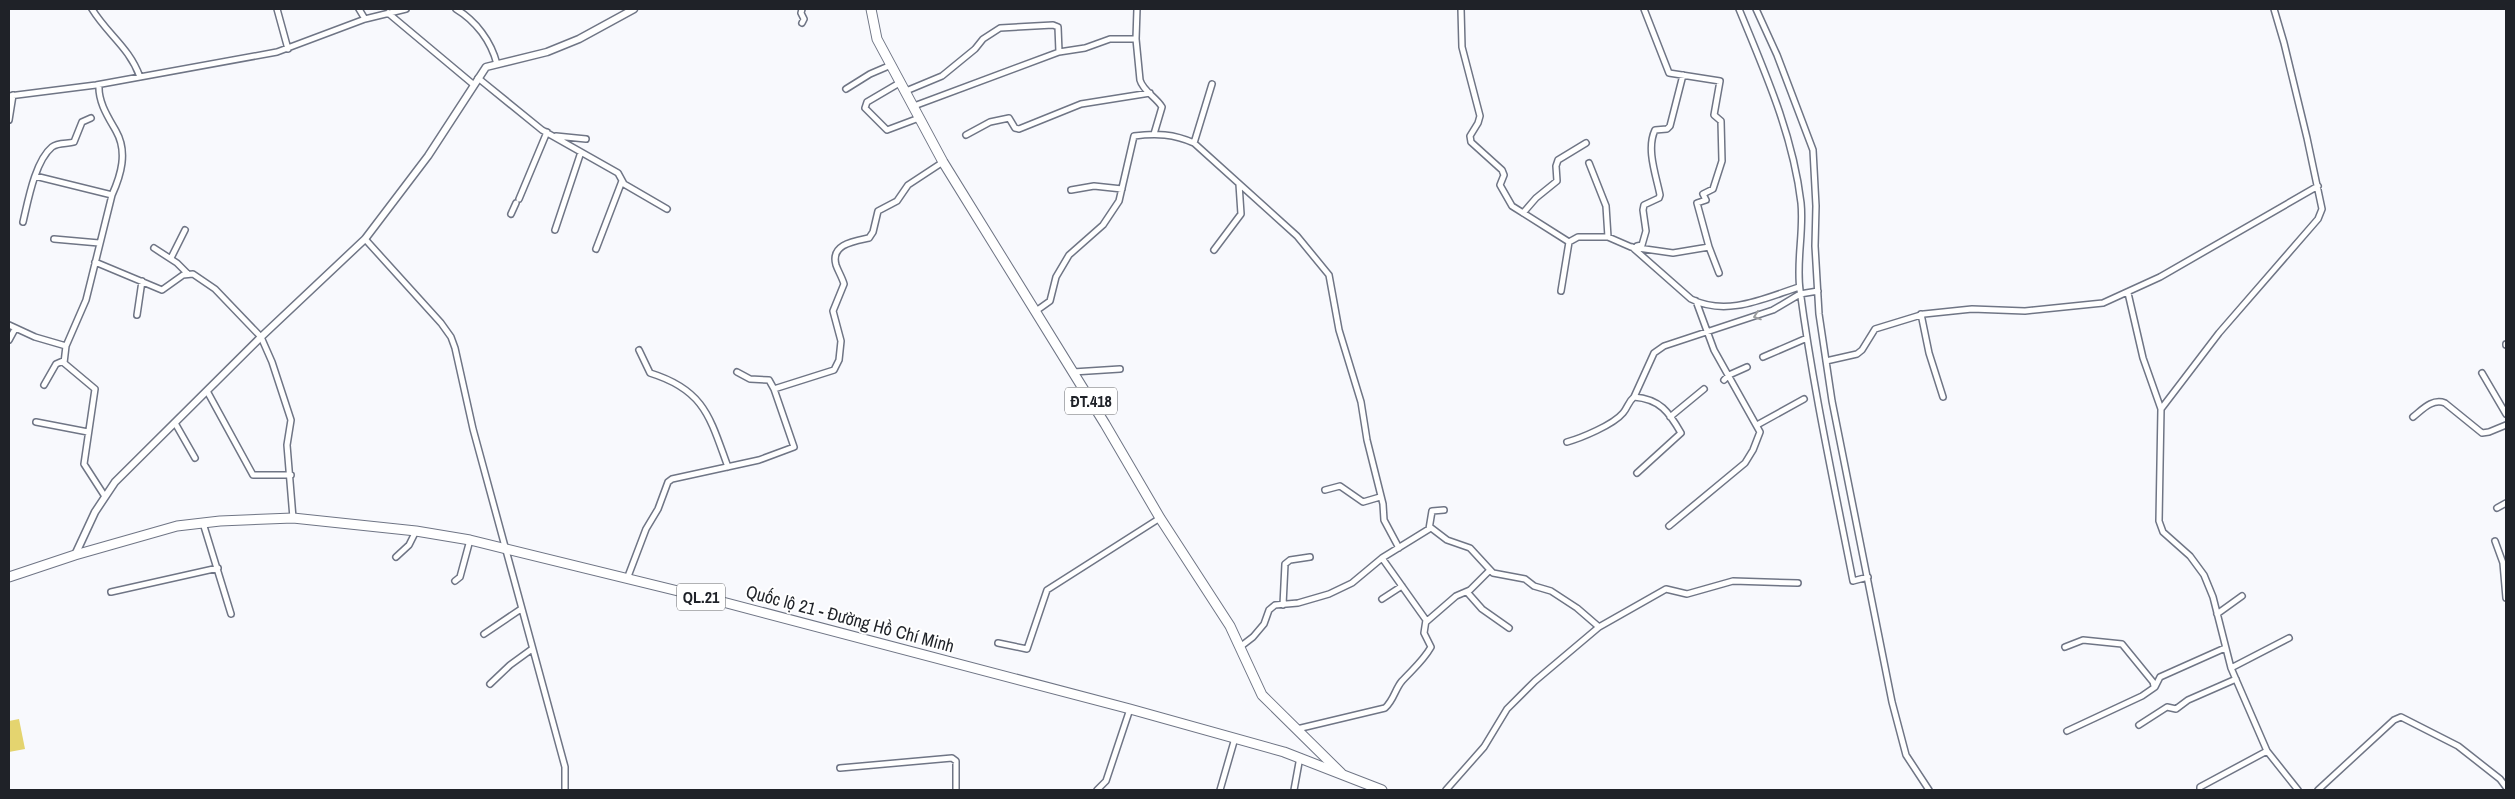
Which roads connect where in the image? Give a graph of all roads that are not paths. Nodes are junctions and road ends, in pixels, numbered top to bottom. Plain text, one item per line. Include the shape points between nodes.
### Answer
1 (92, 9) edge
2 (277, 9) edge
3 (359, 9) edge
4 (406, 9) edge
5 (456, 9) edge
6 (634, 9) edge
7 (802, 9) edge
8 (871, 9) edge
9 (1137, 9) edge
10 (1462, 9) edge
11 (1647, 9) edge
12 (1739, 9) edge
13 (1756, 9) edge
14 (2274, 9) edge
15 (388, 13) junction
16 (365, 19) junction
17 (802, 23) dead end
18 (1136, 39) junction
19 (288, 49) junction
20 (1059, 52) junction
21 (497, 64) junction
22 (891, 65) junction
23 (1683, 75) junction
24 (140, 77) junction
25 (478, 78) junction
26 (901, 82) junction
27 (1212, 84) dead end
28 (99, 85) junction
29 (474, 85) junction
30 (846, 90) dead end
31 (906, 91) junction
32 (1150, 93) junction
33 (11, 96) edge
34 (914, 106) junction
35 (91, 118) dead end
36 (920, 118) junction
37 (9, 120) edge
38 (547, 132) junction
39 (1154, 134) junction
40 (966, 135) dead end
41 (555, 136) junction
42 (586, 139) dead end
43 (1194, 143) junction
44 (1586, 143) dead end
45 (582, 152) junction
46 (942, 162) junction
47 (1590, 163) dead end
48 (34, 176) junction
49 (622, 181) junction
50 (1239, 183) junction
51 (2318, 186) junction
52 (1122, 189) junction
53 (1071, 190) dead end
54 (112, 195) junction
55 (667, 209) dead end
56 (1523, 213) junction
57 (511, 214) dead end
58 (23, 222) dead end
59 (186, 230) dead end
60 (555, 230) dead end
61 (1608, 238) junction
62 (54, 239) dead end
63 (365, 239) junction
64 (1569, 242) junction
65 (99, 243) junction
66 (1631, 247) junction
67 (1709, 247) junction
68 (154, 248) dead end
69 (596, 249) dead end
70 (1214, 250) dead end
71 (171, 258) junction
72 (95, 262) junction
73 (1719, 273) dead end
74 (188, 274) junction
75 (142, 281) junction
76 (1799, 287) junction
77 (1561, 290) dead end
78 (1818, 291) junction
79 (2128, 293) junction
80 (1800, 294) junction
81 (1696, 301) junction
82 (1036, 311) junction
83 (1921, 314) junction
84 (137, 315) dead end
85 (9, 325) edge
86 (15, 329) junction
87 (1708, 333) junction
88 (261, 337) junction
89 (1807, 338) junction
90 (9, 340) edge
91 (66, 346) junction
92 (639, 350) dead end
93 (1763, 357) dead end
94 (63, 361) junction
95 (1826, 361) junction
96 (1746, 367) dead end
97 (1120, 369) dead end
98 (737, 372) dead end
99 (1074, 372) junction
100 (2482, 373) dead end
101 (1729, 375) junction
102 (1724, 380) dead end
103 (44, 385) dead end
104 (1704, 388) dead end
105 (774, 389) junction
106 (208, 391) junction
107 (1634, 397) junction
108 (1943, 397) dead end
109 (1804, 399) dead end
110 (2161, 409) junction
111 (2506, 414) edge
112 (1670, 417) junction
113 (2413, 417) dead end
114 (36, 422) dead end
115 (175, 423) junction
116 (1757, 425) junction
117 (2506, 425) edge
118 (88, 432) junction
119 (1567, 442) dead end
120 (195, 458) dead end
121 (728, 467) junction
122 (1637, 473) dead end
123 (291, 475) junction
124 (1325, 490) dead end
125 (104, 496) junction
126 (1380, 497) junction
127 (2506, 503) edge
128 (2497, 508) dead end
129 (1444, 510) dead end
130 (293, 518) junction
131 (1160, 518) junction
132 (203, 523) junction
133 (1669, 526) dead end
134 (1430, 527) junction
135 (416, 531) junction
136 (470, 540) junction
137 (2495, 541) dead end
138 (1399, 548) junction
139 (506, 550) junction
140 (75, 555) junction
141 (396, 557) dead end
142 (1310, 557) dead end
143 (1382, 558) junction
144 (218, 568) junction
145 (1490, 570) junction
146 (9, 577) edge
147 (1868, 577) junction
148 (627, 580) junction
149 (455, 581) dead end
150 (1798, 583) dead end
151 (1402, 586) junction
152 (111, 592) dead end
153 (1467, 592) junction
154 (2242, 596) dead end
155 (2506, 598) edge
156 (1382, 599) dead end
157 (1283, 605) junction
158 (521, 609) junction
159 (231, 614) dead end
160 (2217, 614) junction
161 (1426, 622) junction
162 (1599, 627) junction
163 (1509, 628) dead end
164 (484, 634) dead end
165 (2289, 638) dead end
166 (998, 643) dead end
167 (1240, 647) junction
168 (2065, 647) dead end
169 (2225, 648) junction
170 (532, 649) junction
171 (2231, 668) junction
172 (2236, 679) junction
173 (490, 684) dead end
174 (2155, 687) junction
175 (1130, 709) junction
176 (2138, 724) dead end
177 (1297, 729) junction
178 (2067, 731) dead end
179 (1235, 738) junction
180 (2267, 751) junction
181 (1300, 757) junction
182 (840, 768) dead end
183 (1341, 773) junction
184 (2506, 787) edge
185 (565, 790) edge
186 (956, 790) edge
187 (1097, 790) edge
188 (1220, 790) edge
189 (1294, 790) edge
190 (1382, 790) edge
191 (1446, 790) edge
192 (1929, 790) edge
193 (2200, 790) edge
194 (2298, 790) edge
195 (2318, 790) edge

1 - 24 street via 102,26 128,52
2 - 19 street
3 - 16 street
4 - 15 street
5 - 21 street via 482,32
6 - 21 street via 548,52
7 - 17 street
8 - 22 main road, ĐT.418 via 877,39
9 - 18 street
10 - 56 street via 1462,47 1480,116 1470,140 1502,170 1504,176 1500,185 1503,192 1512,206
11 - 23 street via 1669,73
12 - 76 street via 1769,80 1796,163 1801,206
13 - 78 street via 1813,150
14 - 51 street
15 - 16 street
15 - 29 street
16 - 19 street
18 - 20 street via 1110,39 1085,48
18 - 32 street via 1141,85
19 - 24 street
20 - 31 street via 1058,27 1000,28 942,76
20 - 34 street
21 - 25 street via 486,67
22 - 26 main road, ĐT.418
22 - 30 street
23 - 66 street via 1670,126 1654,130 1653,134 1652,157 1660,195 1644,205 1645,240 1642,245
23 - 67 street via 1720,81 1714,115 1721,121 1722,161 1713,189 1703,194 1706,200 1698,203
24 - 28 street
25 - 29 street
25 - 38 street
26 - 31 main road, ĐT.418
26 - 36 street via 867,102 865,108 887,130
27 - 43 street
28 - 33 street
28 - 54 street via 100,97 122,150 120,178
29 - 63 street via 428,156
31 - 34 main road, ĐT.418
32 - 39 street via 1162,107
32 - 40 street via 1081,104 1019,129 1009,118 1004,118
33 - 37 street
34 - 36 main road, ĐT.418
35 - 48 street via 82,122 74,142 51,147
36 - 46 main road, ĐT.418
38 - 41 street
38 - 57 street
39 - 43 street via 1179,136
39 - 52 street via 1134,136
41 - 42 street
41 - 45 street
43 - 50 street
44 - 56 street via 1558,160 1557,181
45 - 49 street via 618,173
45 - 60 street
46 - 82 main road, ĐT.418
46 - 105 street via 908,185 897,201 878,211 869,238 848,242 837,254 836,267 844,284 833,311 841,341 839,360 834,370
47 - 61 street via 1606,206
48 - 54 street
48 - 58 street
49 - 55 street
49 - 69 street
50 - 70 street via 1241,214
50 - 126 street via 1297,236 1329,274 1339,330 1361,402
51 - 79 street via 2206,252
51 - 110 street via 2322,206 2318,219 2219,333
52 - 53 street via 1094,186
52 - 82 street via 1119,202 1103,225 1069,255 1056,277 1050,301
54 - 65 street
56 - 64 street
59 - 71 street
61 - 64 street via 1578,237
61 - 66 street
62 - 65 street
63 - 88 street
63 - 139 street via 451,337
64 - 77 street
65 - 72 street
66 - 67 street via 1673,253
66 - 81 street
67 - 73 street
68 - 71 street
71 - 74 street
72 - 75 street
72 - 91 street via 86,300
74 - 75 street via 165,290
74 - 88 street via 215,289
75 - 84 street
76 - 80 street
76 - 81 street via 1738,306
78 - 80 street
78 - 95 street
79 - 83 street via 2103,303 2079,307 2025,311 1972,309
79 - 110 street via 2143,358
80 -> 87 street via 1773,310
80 - 89 street
81 - 87 street
82 - 99 main road, ĐT.418
83 - 95 street via 1878,327 1857,354
83 - 108 street
85 - 86 street
86 - 90 street
86 - 91 street
87 - 101 street
87 - 107 street via 1664,346 1654,353
88 - 106 street
88 - 123 street via 291,420 286,445
89 - 93 street
89 - 147 street via 1853,581
91 - 94 street
92 - 121 street via 650,372 673,380 705,410
94 - 103 street via 56,364
94 - 118 street via 95,389
95 - 147 street
96 - 101 street
97 - 99 street
98 - 105 street via 750,379 770,380
99 - 131 main road, ĐT.418
100 - 111 street
101 - 102 street
101 - 116 street
104 - 112 street
105 - 121 street via 794,447
106 - 115 street
106 - 123 street via 253,475
107 - 112 street via 1659,403
107 - 119 street via 1614,421
109 - 116 street
110 - 160 street via 2160,527 2198,564
112 - 122 street via 1681,433
113 - 117 street via 2438,401 2482,433
114 - 118 street
115 - 120 street
115 - 125 street
116 - 133 street via 1759,439 1745,463
118 - 125 street via 85,468
121 - 148 street via 668,482
123 - 130 street
124 - 126 street via 1340,486 1363,502
125 - 140 street
126 - 138 street via 1384,520
127 - 128 street
129 - 134 street via 1431,512
130 - 132 main road, Quốc lộ 21 - Đường Hồ Chí Minh / QL.21
130 - 135 main road, Quốc lộ 21 - Đường Hồ Chí Minh / QL.21
131 - 166 street via 1047,590 1027,649
131 - 167 main road, ĐT.418 via 1230,626
132 - 140 main road, Quốc lộ 21 - Đường Hồ Chí Minh / QL.21 via 177,526
132 - 144 street
134 - 138 street
134 - 145 street via 1447,540 1470,548
135 - 136 main road, Quốc lộ 21 - Đường Hồ Chí Minh / QL.21
135 - 141 street via 409,545
136 - 139 main road, Quốc lộ 21 - Đường Hồ Chí Minh / QL.21
136 - 149 street via 460,577
137 - 155 street via 2503,563
138 - 143 street
139 - 148 main road, Quốc lộ 21 - Đường Hồ Chí Minh / QL.21
139 - 158 street
140 - 146 main road, Quốc lộ 21 - Đường Hồ Chí Minh / QL.21
142 - 157 street via 1290,560 1285,564
143 - 151 street
143 - 157 street via 1344,587 1298,604
144 - 152 street
144 - 159 street
145 - 153 street
145 - 162 street via 1501,576 1525,579 1534,586 1551,591
147 - 192 street via 1892,702 1906,755
148 - 175 main road, Quốc lộ 21 - Đường Hồ Chí Minh / QL.21 via 719,601
150 - 162 street via 1733,581 1687,594 1666,589
151 - 156 street
151 - 161 street
153 - 161 street via 1456,596
153 - 163 street via 1482,609
154 - 160 street
157 - 167 street via 1275,605 1269,610 1254,637
158 - 164 street
158 - 170 street
160 - 169 street
161 - 177 street via 1424,633 1431,647 1402,681 1385,708
162 - 191 street via 1507,709 1484,747
165 - 171 street
167 - 177 main road, ĐT.418 via 1262,695
168 - 174 street via 2083,640 2122,644
169 - 171 street
169 - 174 street via 2160,677
170 - 173 street
170 - 185 street via 565,767
171 - 172 street
172 - 176 street via 2188,700 2176,709 2167,707
172 - 180 street
174 - 178 street
175 - 179 main road, Quốc lộ 21 - Đường Hồ Chí Minh / QL.21
175 - 187 street via 1106,781
177 - 183 main road, ĐT.418
179 - 181 main road, Quốc lộ 21 - Đường Hồ Chí Minh / QL.21
179 - 188 street
180 - 193 street via 2234,767
180 - 194 street
181 - 183 main road, Quốc lộ 21 - Đường Hồ Chí Minh / QL.21
181 - 189 street
182 - 186 street via 952,758 956,762
183 - 190 main road, Quốc lộ 21 - Đường Hồ Chí Minh / QL.21
184 - 195 street via 2458,746 2401,717

